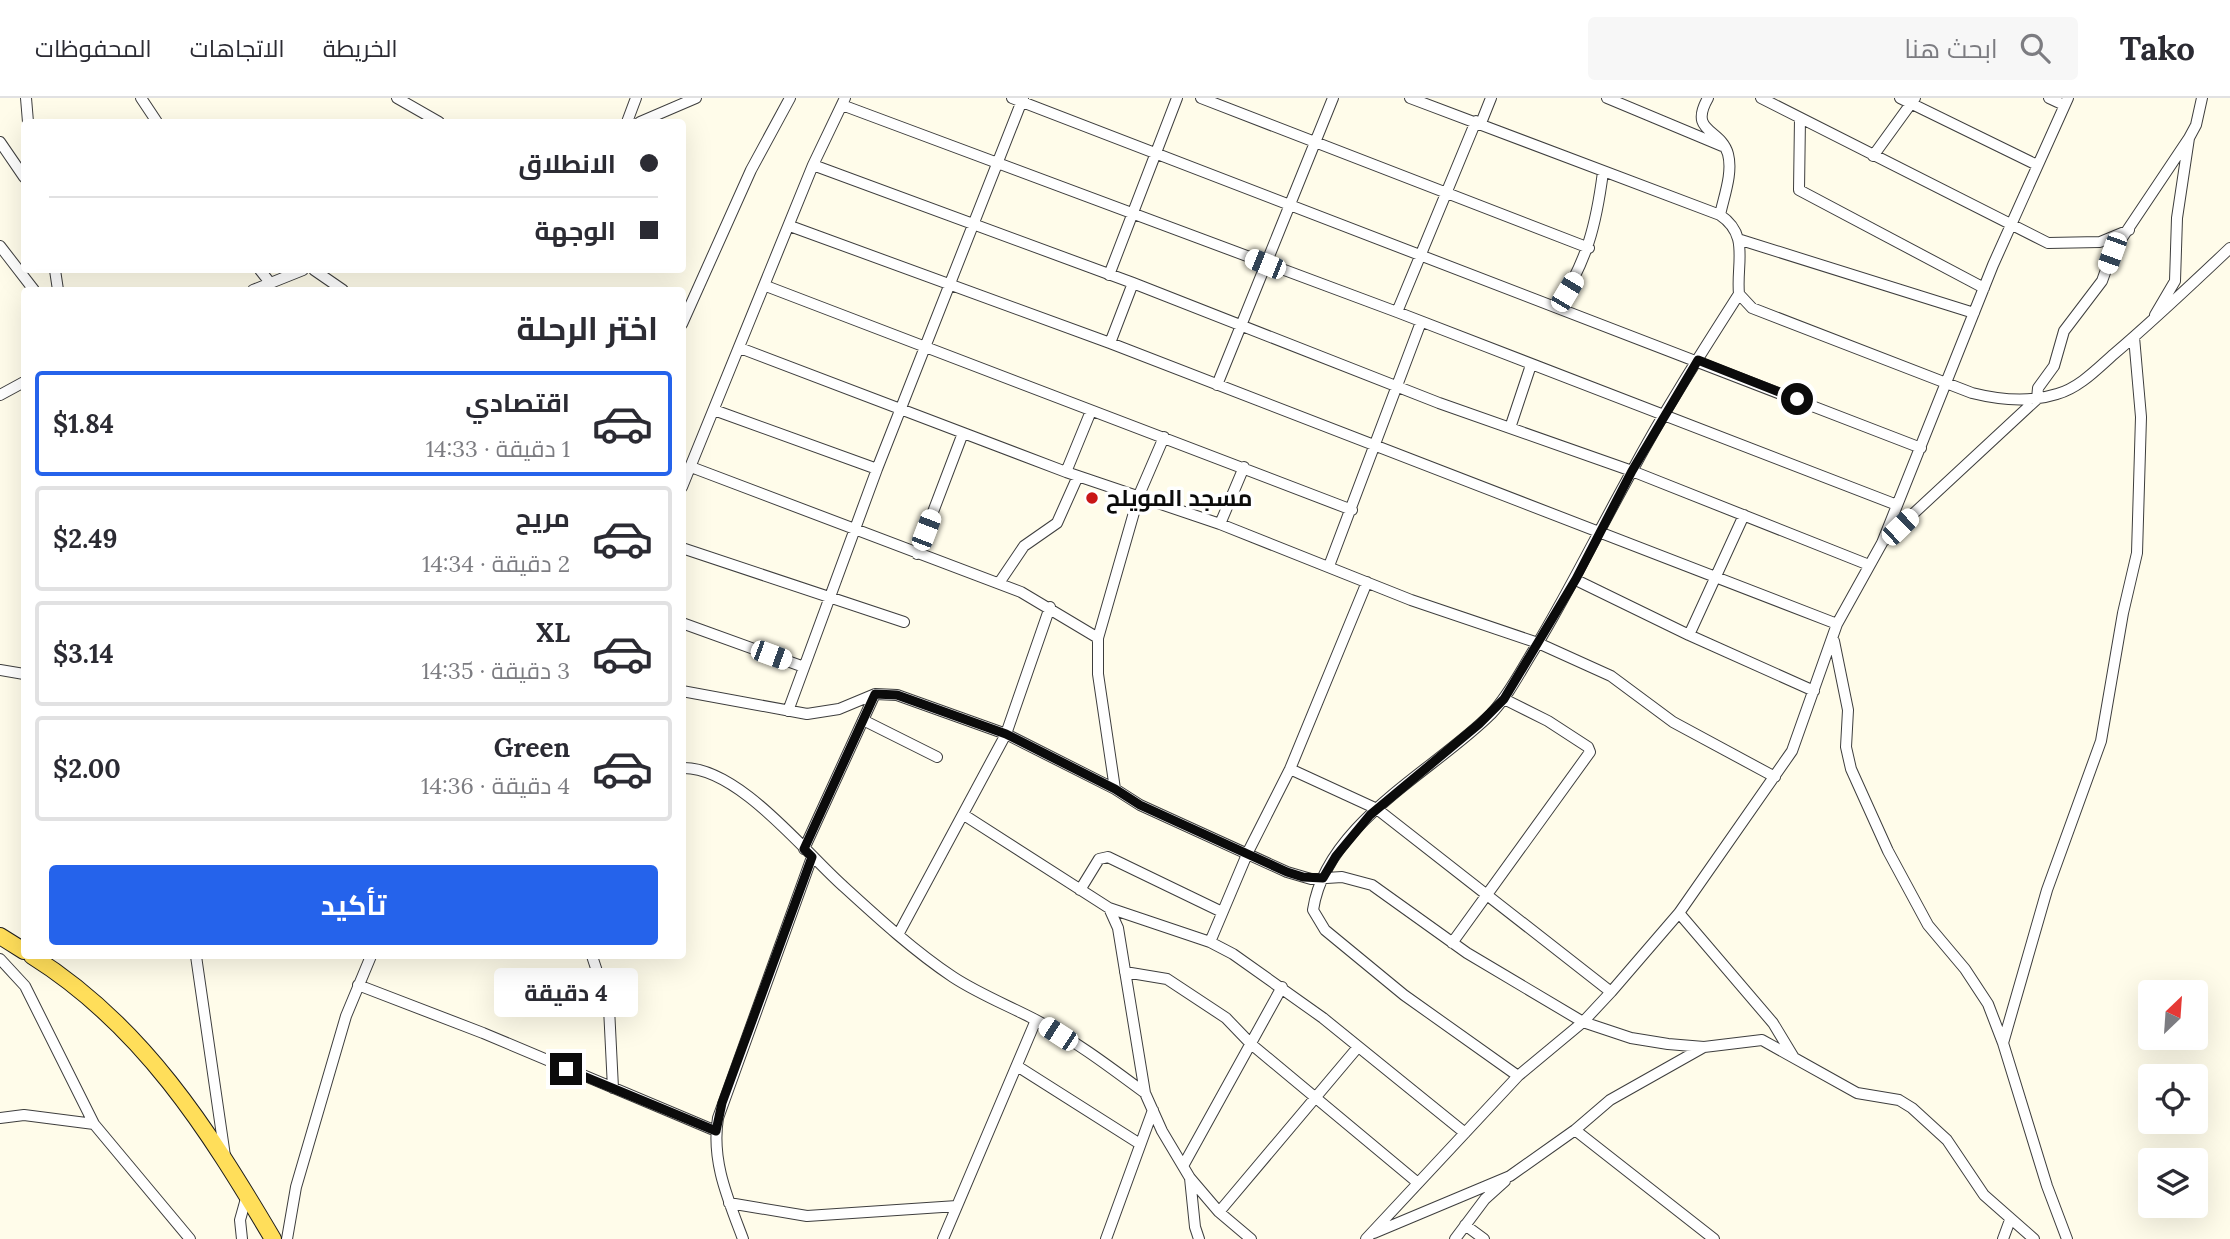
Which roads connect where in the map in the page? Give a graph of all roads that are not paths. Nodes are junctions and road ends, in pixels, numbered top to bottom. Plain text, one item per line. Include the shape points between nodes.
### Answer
1 (26, 98) edge
2 (141, 98) edge
3 (636, 98) edge
4 (696, 98) edge
5 (790, 98) edge
6 (1177, 98) edge
7 (1201, 98) edge
8 (1333, 98) edge
9 (1410, 98) edge
10 (1491, 98) edge
11 (1607, 98) edge
12 (1708, 98) edge
13 (1761, 98) edge
14 (1900, 98) edge
15 (2049, 98) edge
16 (2202, 98) edge
17 (402, 99) edge
18 (1019, 99) edge
19 (843, 101) edge
20 (1913, 101) edge
21 (2066, 102) edge
22 (1800, 118) junction
23 (27, 119) edge
24 (155, 119) edge
25 (434, 119) edge
26 (628, 119) edge
27 (647, 119) edge
28 (1478, 122) junction
29 (2189, 138) junction
30 (0, 142) edge
31 (1315, 142) junction
32 (1725, 148) junction
33 (1156, 153) junction
34 (1872, 156) junction
35 (998, 164) junction
36 (813, 165) junction
37 (2037, 165) junction
38 (1603, 172) junction
39 (21, 173) edge
40 (1446, 194) junction
41 (1288, 204) junction
42 (1133, 212) junction
43 (1720, 215) junction
44 (790, 226) junction
45 (974, 226) junction
46 (2010, 226) junction
47 (2131, 229) junction
48 (1741, 240) junction
49 (0, 246) edge
50 (1589, 248) junction
51 (2230, 248) edge
52 (1421, 254) junction
53 (1265, 264) junction
54 (262, 273) edge
55 (296, 273) edge
56 (318, 273) edge
57 (1109, 275) junction
58 (271, 284) junction
59 (1133, 284) junction
60 (766, 286) junction
61 (950, 286) junction
62 (32, 287) edge
63 (262, 287) edge
64 (339, 287) edge
65 (1984, 288) junction
66 (1739, 294) junction
67 (1559, 306) junction
68 (1397, 312) junction
69 (1974, 313) junction
70 (686, 315) edge
71 (1421, 322) junction
72 (2150, 325) junction
73 (1242, 326) junction
74 (2134, 337) junction
75 (1110, 343) junction
76 (926, 347) junction
77 (740, 348) junction
78 (1698, 360) junction
79 (1531, 365) junction
80 (1945, 383) junction
81 (21, 384) edge
82 (1397, 385) junction
83 (1217, 386) junction
84 (0, 395) edge
85 (2037, 399) junction
86 (714, 410) junction
87 (902, 410) junction
88 (1091, 411) junction
89 (1663, 417) junction
90 (1510, 428) junction
91 (963, 433) junction
92 (1164, 437) junction
93 (1374, 444) junction
94 (1921, 448) junction
95 (691, 467) junction
96 (1244, 467) junction
97 (877, 469) junction
98 (1632, 471) junction
99 (1066, 472) junction
100 (1079, 476) junction
101 (686, 478) edge
102 (1139, 495) junction
103 (1897, 505) junction
104 (1352, 510) junction
105 (1744, 515) junction
106 (1220, 524) junction
107 (854, 531) junction
108 (1601, 532) junction
109 (1882, 543) junction
110 (686, 549) edge
111 (917, 554) junction
112 (1869, 565) junction
113 (1329, 566) junction
114 (1716, 577) junction
115 (1576, 579) junction
116 (1367, 582) junction
117 (999, 583) junction
118 (831, 598) junction
119 (1049, 607) junction
120 (904, 622) dead end
121 (686, 624) edge
122 (1837, 624) junction
123 (1689, 635) junction
124 (1833, 637) junction
125 (1098, 638) junction
126 (1538, 643) junction
127 (804, 667) junction
128 (0, 670) edge
129 (21, 674) edge
130 (1814, 691) junction
131 (686, 692) edge
132 (875, 694) junction
133 (1504, 699) junction
134 (788, 711) junction
135 (863, 720) junction
136 (1006, 734) junction
137 (937, 757) dead end
138 (686, 768) edge
139 (1290, 769) junction
140 (1775, 777) junction
141 (1115, 789) junction
142 (1377, 809) junction
143 (964, 815) junction
144 (1248, 852) junction
145 (808, 853) junction
146 (1323, 878) junction
147 (1080, 890) junction
148 (1487, 895) junction
149 (1109, 908) junction
150 (1222, 912) junction
151 (1679, 913) junction
152 (899, 933) junction
153 (0, 936) edge
154 (1210, 943) junction
155 (1452, 943) junction
156 (21, 949) edge
157 (37, 959) edge
158 (196, 959) edge
159 (371, 959) edge
160 (593, 959) edge
161 (0, 960) edge
162 (1125, 972) junction
163 (358, 985) junction
164 (1282, 988) junction
165 (1611, 992) junction
166 (1036, 1020) junction
167 (1583, 1022) junction
168 (2003, 1043) junction
169 (1251, 1044) junction
170 (1358, 1046) junction
171 (1704, 1047) junction
172 (1795, 1059) junction
173 (1017, 1066) junction
174 (1518, 1076) junction
175 (613, 1088) junction
176 (1145, 1093) junction
177 (1316, 1098) junction
178 (1153, 1110) junction
179 (0, 1118) edge
180 (94, 1124) junction
181 (1575, 1130) junction
182 (716, 1131) junction
183 (1465, 1133) junction
184 (1140, 1144) junction
185 (226, 1160) junction
186 (1183, 1166) junction
187 (1510, 1176) junction
188 (1190, 1178) junction
189 (1418, 1183) junction
190 (247, 1195) junction
191 (729, 1203) junction
192 (957, 1206) junction
193 (1219, 1212) junction
194 (2010, 1220) junction
195 (1465, 1225) junction
196 (1368, 1237) edge
197 (190, 1239) edge
198 (242, 1239) edge
199 (273, 1239) edge
200 (287, 1239) edge
201 (743, 1239) edge
202 (943, 1239) edge
203 (1106, 1239) edge
204 (1199, 1239) edge
205 (1251, 1239) edge
206 (1455, 1239) edge
207 (1484, 1239) edge
208 (1714, 1239) edge
209 (2003, 1239) edge
210 (2034, 1239) edge
211 (2067, 1239) edge

1 - 23 street
2 - 24 street
3 - 26 street
4 - 27 street
5 - 70 street via 751,170
6 - 33 street
7 - 31 street
8 - 31 street
9 - 28 street
10 - 28 street
11 - 32 street
12 - 32 street via 1702,113 1704,127
13 - 22 street
14 - 20 street
15 - 21 street
16 - 29 street
17 - 25 street
18 - 33 street
18 - 35 street
19 - 35 street
19 - 36 street
20 - 34 street
20 - 37 street
21 - 37 street
22 - 34 street
22 - 65 street via 1797,184 1804,194
28 - 38 street
28 - 40 street
29 - 47 street
29 - 72 street via 2177,218 2175,281
30 - 39 street
31 - 40 street
31 - 41 street
32 - 43 street via 1729,173
33 - 41 street
33 - 42 street
34 - 46 street
35 - 42 street
35 - 45 street
36 - 44 street
36 - 45 street
37 - 46 street
38 - 43 street
38 - 50 street
40 - 50 street
40 - 52 street
41 - 52 street
41 - 53 street
42 - 53 street
42 - 57 street
43 - 48 street
44 - 60 street
44 - 61 street
45 - 57 street
45 - 61 street
46 - 47 street via 2048,243 2072,244 2100,242
46 - 65 street
47 - 85 street via 2112,253 2102,282 2064,331 2054,366 2038,388
48 - 66 street
48 - 69 street
49 - 62 street
50 - 67 street
51 - 72 street
52 - 67 street
52 - 68 street
53 - 68 street
53 - 73 street
54 - 58 street
55 - 58 street
56 - 64 street
57 - 59 street
58 - 63 street
59 - 73 street
59 - 75 street
60 - 76 street
60 - 77 street
61 - 75 street
61 - 76 street
65 - 69 street
66 - 78 street
66 - 80 street via 1766,316
67 - 78 street
68 - 71 street
69 - 80 street
71 - 79 street
71 - 82 street
72 - 74 street
73 - 82 street
73 - 83 street
74 - 85 street via 2077,385
74 - 168 street via 2141,417 2137,553 2101,741 2047,890
75 - 83 street
76 - 87 street
76 - 88 street
77 - 86 street
77 - 87 street
78 - 89 street
78 - 94 street
79 - 89 street
79 - 90 street
80 - 85 street via 1995,399
80 - 94 street
81 - 84 street
82 - 90 street
82 - 93 street
83 - 93 street
85 - 109 street
86 - 95 street
86 - 97 street
87 - 91 street
87 - 97 street
88 - 92 street
88 - 99 street
89 - 98 street
89 - 103 street
90 - 98 street
91 - 99 street
91 - 111 street
92 - 96 street
92 - 102 street
93 - 104 street
93 - 108 street
94 - 103 street
95 - 101 street
95 - 107 street
96 - 104 street
96 - 106 street
97 - 107 street
98 - 105 street
98 - 108 street
99 - 100 street
100 - 102 street
100 - 117 street via 1057,523 1024,546
102 - 106 street
102 - 125 street
103 - 109 street
104 - 113 street
105 - 112 street
105 - 114 street
106 - 113 street
107 - 111 street
107 - 118 street
108 - 114 street
108 - 115 street
109 - 112 street
110 - 118 street
111 - 117 street
112 - 122 street
113 - 116 street
114 - 122 street
114 - 123 street
115 - 123 street
115 - 126 street
116 - 126 street
116 - 139 street
117 - 119 street
118 - 120 street
118 - 127 street
119 - 125 street
119 - 136 street
121 - 127 street
122 - 124 street
123 - 130 street
124 - 130 street
124 - 168 street via 1847,710 1846,747 1859,789 1916,904 1978,986
125 - 141 street via 1098,674
126 - 133 street
126 - 140 street via 1611,676 1672,722
127 - 134 street
128 - 129 street
130 - 140 street via 1799,736
131 - 134 street
132 - 134 street via 824,713
132 - 135 street
132 - 136 street via 897,695
133 - 142 street
133 - 148 street via 1548,721 1590,752
135 - 137 street
135 - 145 street
136 - 141 street
136 - 143 street
138 - 145 street via 698,768 738,791
139 - 142 street
139 - 144 street
140 - 151 street
141 - 144 street via 1140,805
142 - 146 street
142 - 148 street
143 - 147 street
143 - 152 street
144 - 146 street via 1303,877
144 - 150 street
145 - 152 street
145 - 182 street
146 - 155 street via 1342,877 1372,885
146 - 174 street via 1313,910 1325,930 1404,995
147 - 149 street
147 - 150 street via 1099,859 1108,857
148 - 155 street
148 - 165 street
149 - 154 street
149 - 162 street via 1118,928
150 - 154 street
151 - 165 street
151 - 172 street via 1773,1023
152 - 166 street via 953,977
153 - 156 main road
154 - 164 street
155 - 167 street
157 - 185 main road via 82,989 127,1032
158 - 185 street
159 - 163 street
160 - 175 street via 609,1008
161 - 180 street via 25,986
162 - 169 street via 1167,979 1226,1018
162 - 176 street
163 - 175 street
163 - 200 street via 296,1187
164 - 169 street
164 - 170 street
165 - 167 street
166 - 173 street
166 - 176 street
167 - 171 street via 1631,1038
167 - 174 street
168 - 211 street
169 - 177 street
169 - 186 street
170 - 177 street
170 - 183 street
171 - 172 street via 1762,1040
171 - 181 street via 1610,1100
172 - 194 street via 1857,1093 1899,1100 1912,1108 1947,1140 1984,1195
173 - 184 street
173 - 192 street
174 - 183 street
175 - 182 street
176 - 178 street
177 - 189 street
177 - 193 street
178 - 184 street
178 - 186 street
179 - 180 street via 24,1115
180 - 197 street
181 - 187 street
181 - 208 street
182 - 191 street via 719,1170
183 - 189 street
184 - 203 street
185 - 190 main road
186 - 188 street
187 - 195 street
187 - 196 street
188 - 193 street
188 - 204 street
189 - 196 street
190 - 198 street via 240,1220
190 - 199 main road
191 - 192 street via 807,1216
191 - 201 street
192 - 202 street
193 - 205 street
194 - 209 street
194 - 210 street
195 - 206 street
195 - 207 street

